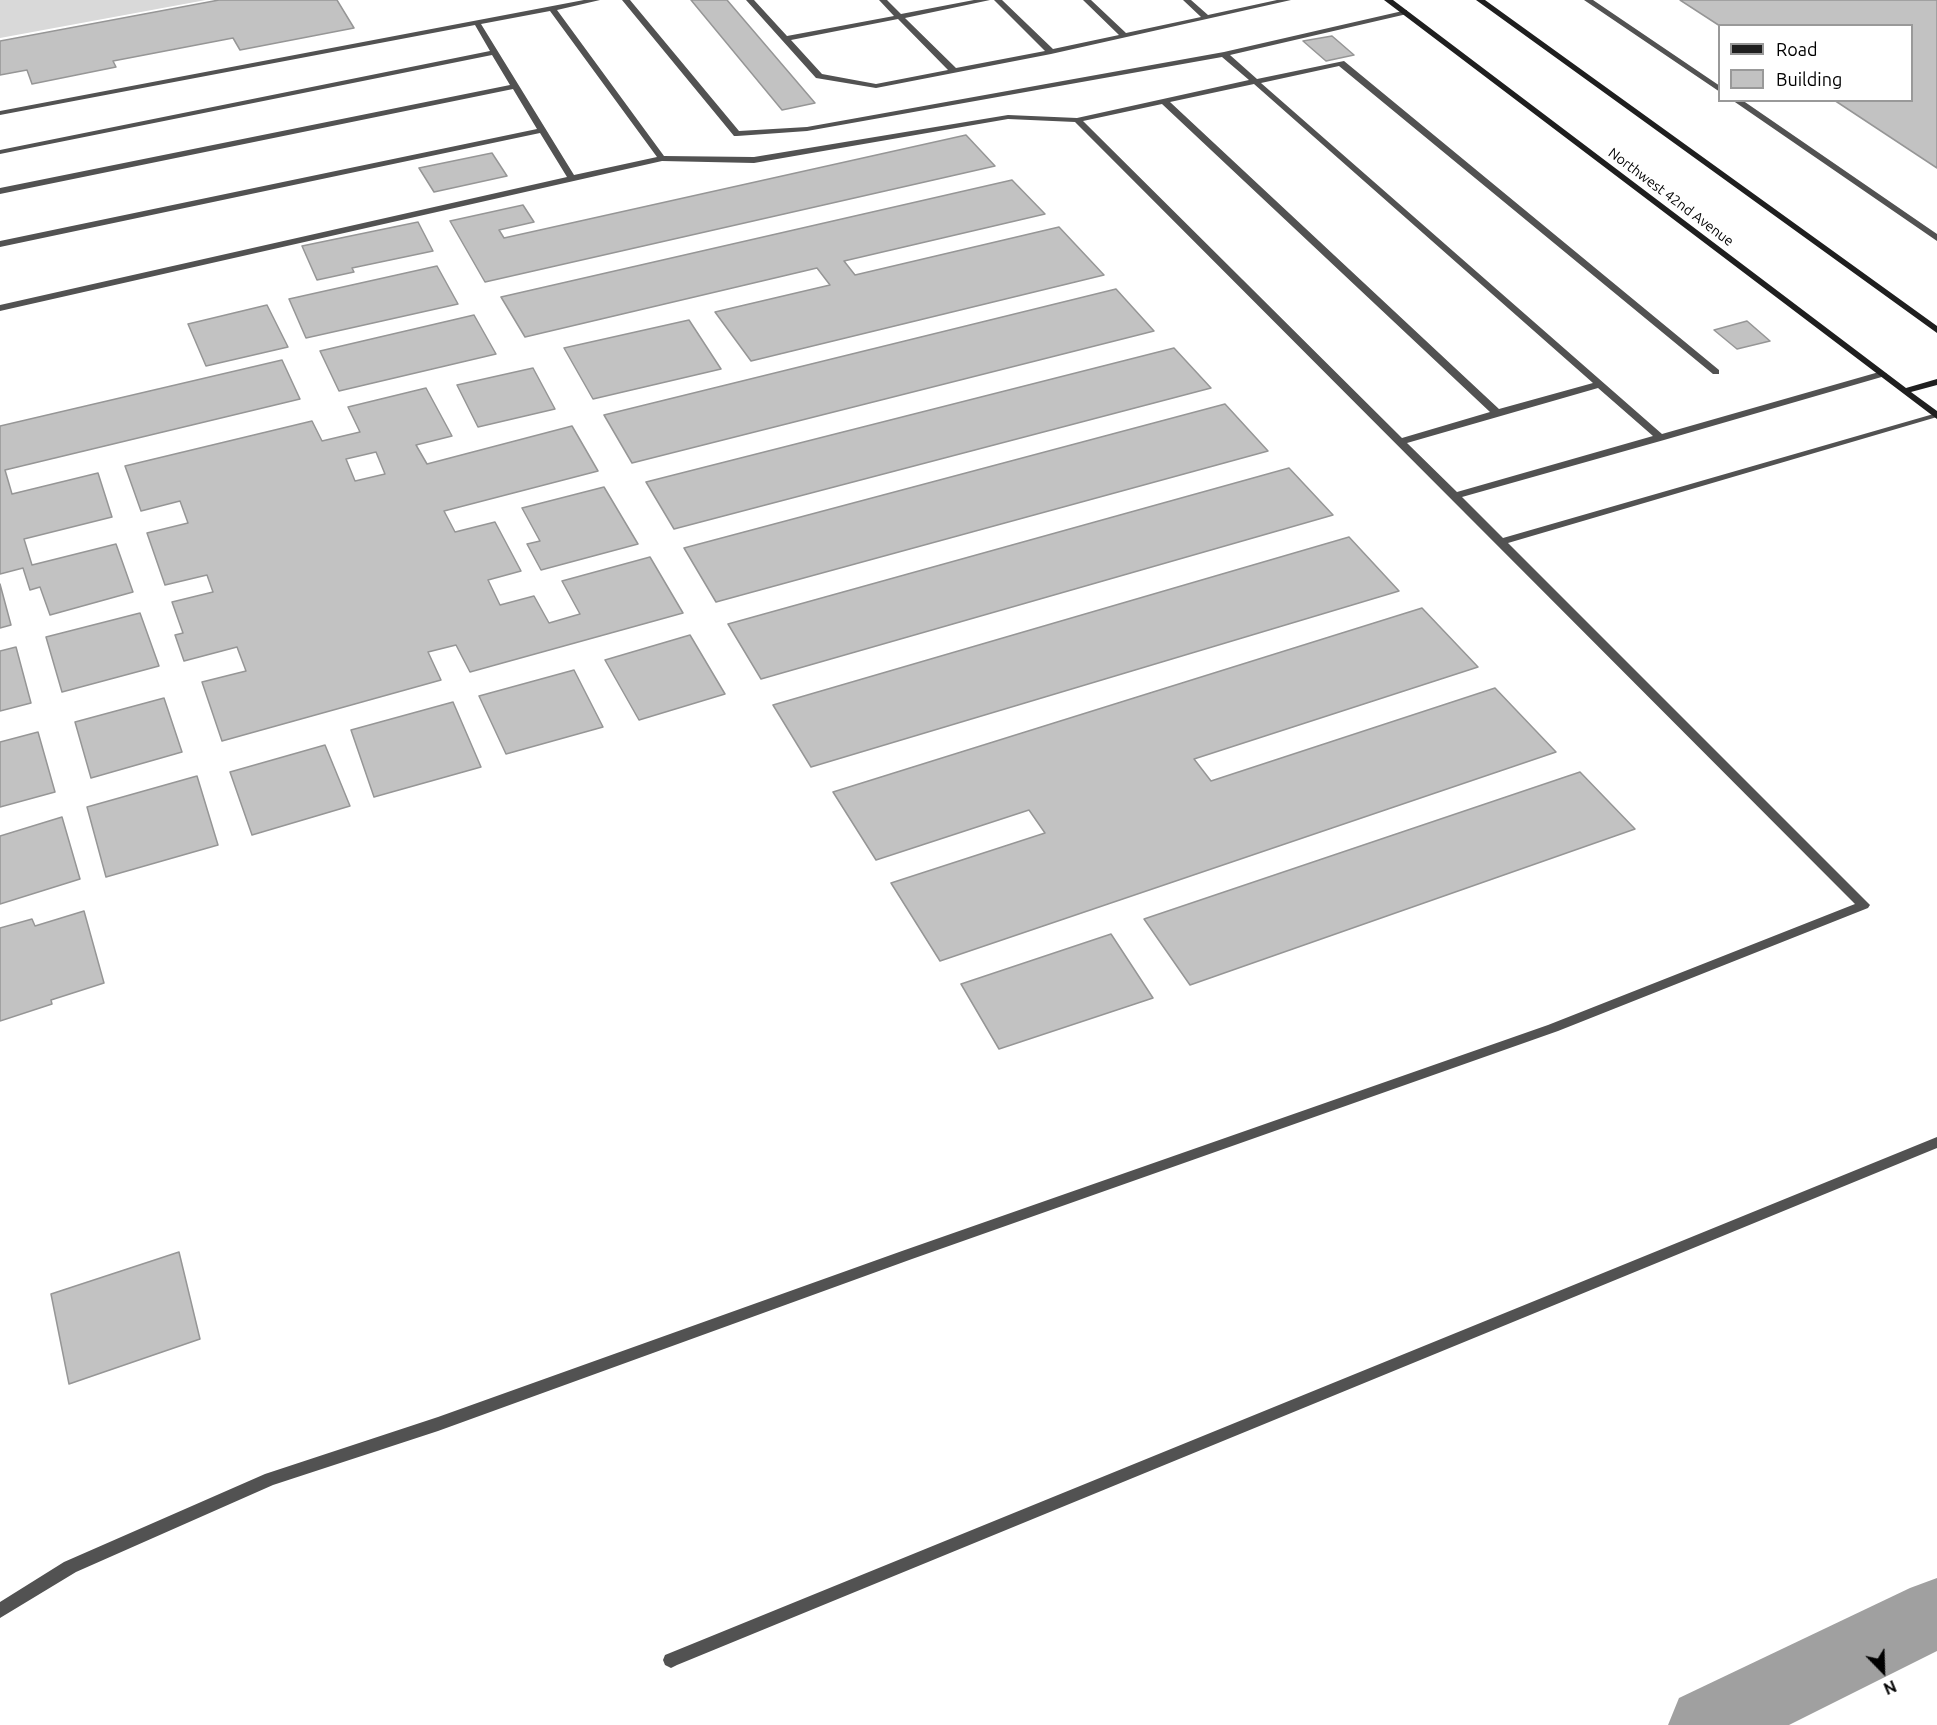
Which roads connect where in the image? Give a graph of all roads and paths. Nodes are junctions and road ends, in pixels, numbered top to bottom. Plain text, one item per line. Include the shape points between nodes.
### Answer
1 (596, 0) edge
2 (626, 0) edge
3 (750, 0) edge
4 (884, 0) edge
5 (986, 0) edge
6 (998, 0) edge
7 (1087, 0) edge
8 (1187, 0) edge
9 (1287, 0) edge
10 (1388, 0) edge
11 (1480, 0) edge
12 (1588, 0) edge
13 (552, 8) junction
14 (1404, 12) junction
15 (900, 17) junction
16 (1207, 18) junction
17 (477, 23) junction
18 (1125, 36) junction
19 (786, 39) junction
20 (495, 52) junction
21 (1051, 52) junction
22 (1224, 54) junction
23 (954, 71) junction
24 (1255, 82) junction
25 (515, 86) junction
26 (1718, 89) edge
27 (1164, 101) junction
28 (1739, 102) edge
29 (0, 113) edge
30 (1077, 120) junction
31 (542, 130) junction
32 (0, 152) edge
33 (662, 158) junction
34 (572, 179) junction
35 (0, 191) edge
36 (1937, 238) edge
37 (0, 244) edge
38 (0, 308) edge
39 (1937, 330) edge
40 (1716, 372) dead end
41 (1882, 374) junction
42 (1937, 382) edge
43 (1600, 384) junction
44 (1904, 391) junction
45 (1497, 412) junction
46 (1936, 415) edge
47 (1661, 438) junction
48 (1400, 442) junction
49 (1455, 496) junction
50 (1501, 542) junction
51 (1937, 1142) edge
52 (0, 1611) edge
53 (671, 1660) dead end

1 - 13 lane
2 - 22 lane via 737,134 807,129
3 - 19 lane
4 - 15 lane
5 - 15 lane
6 - 21 lane
7 - 18 lane
8 - 16 lane
9 - 16 lane
10 - 14 main road, Northwest 42nd Avenue
11 - 39 main road
12 - 26 lane
13 - 17 lane
13 - 33 lane
14 - 22 lane
14 - 41 main road, Northwest 42nd Avenue
15 - 19 lane
15 - 23 lane
16 - 18 lane
17 - 20 lane
17 - 29 lane
18 - 21 lane
19 - 23 lane via 819,76 876,86
20 - 25 lane
20 - 32 lane
21 - 23 lane
22 - 24 lane
24 - 27 lane
24 - 40 lane via 1341,63
24 - 43 lane
25 - 31 lane
25 - 35 lane
27 - 30 lane
27 - 45 lane
28 - 36 lane
30 - 33 lane via 1008,117 754,160
30 - 48 lane
31 - 34 lane
31 - 37 lane
33 - 34 lane
34 - 38 lane
41 - 44 main road, Northwest 42nd Avenue
41 - 47 lane
42 - 44 main road
43 - 45 lane
43 - 47 lane
44 - 46 main road, Northwest 42nd Avenue
45 - 48 lane
46 - 50 lane
47 - 49 lane
48 - 49 lane
49 - 50 lane
50 - 52 lane via 1864,905 1553,1028 438,1424 270,1479 70,1567
51 - 53 lane

